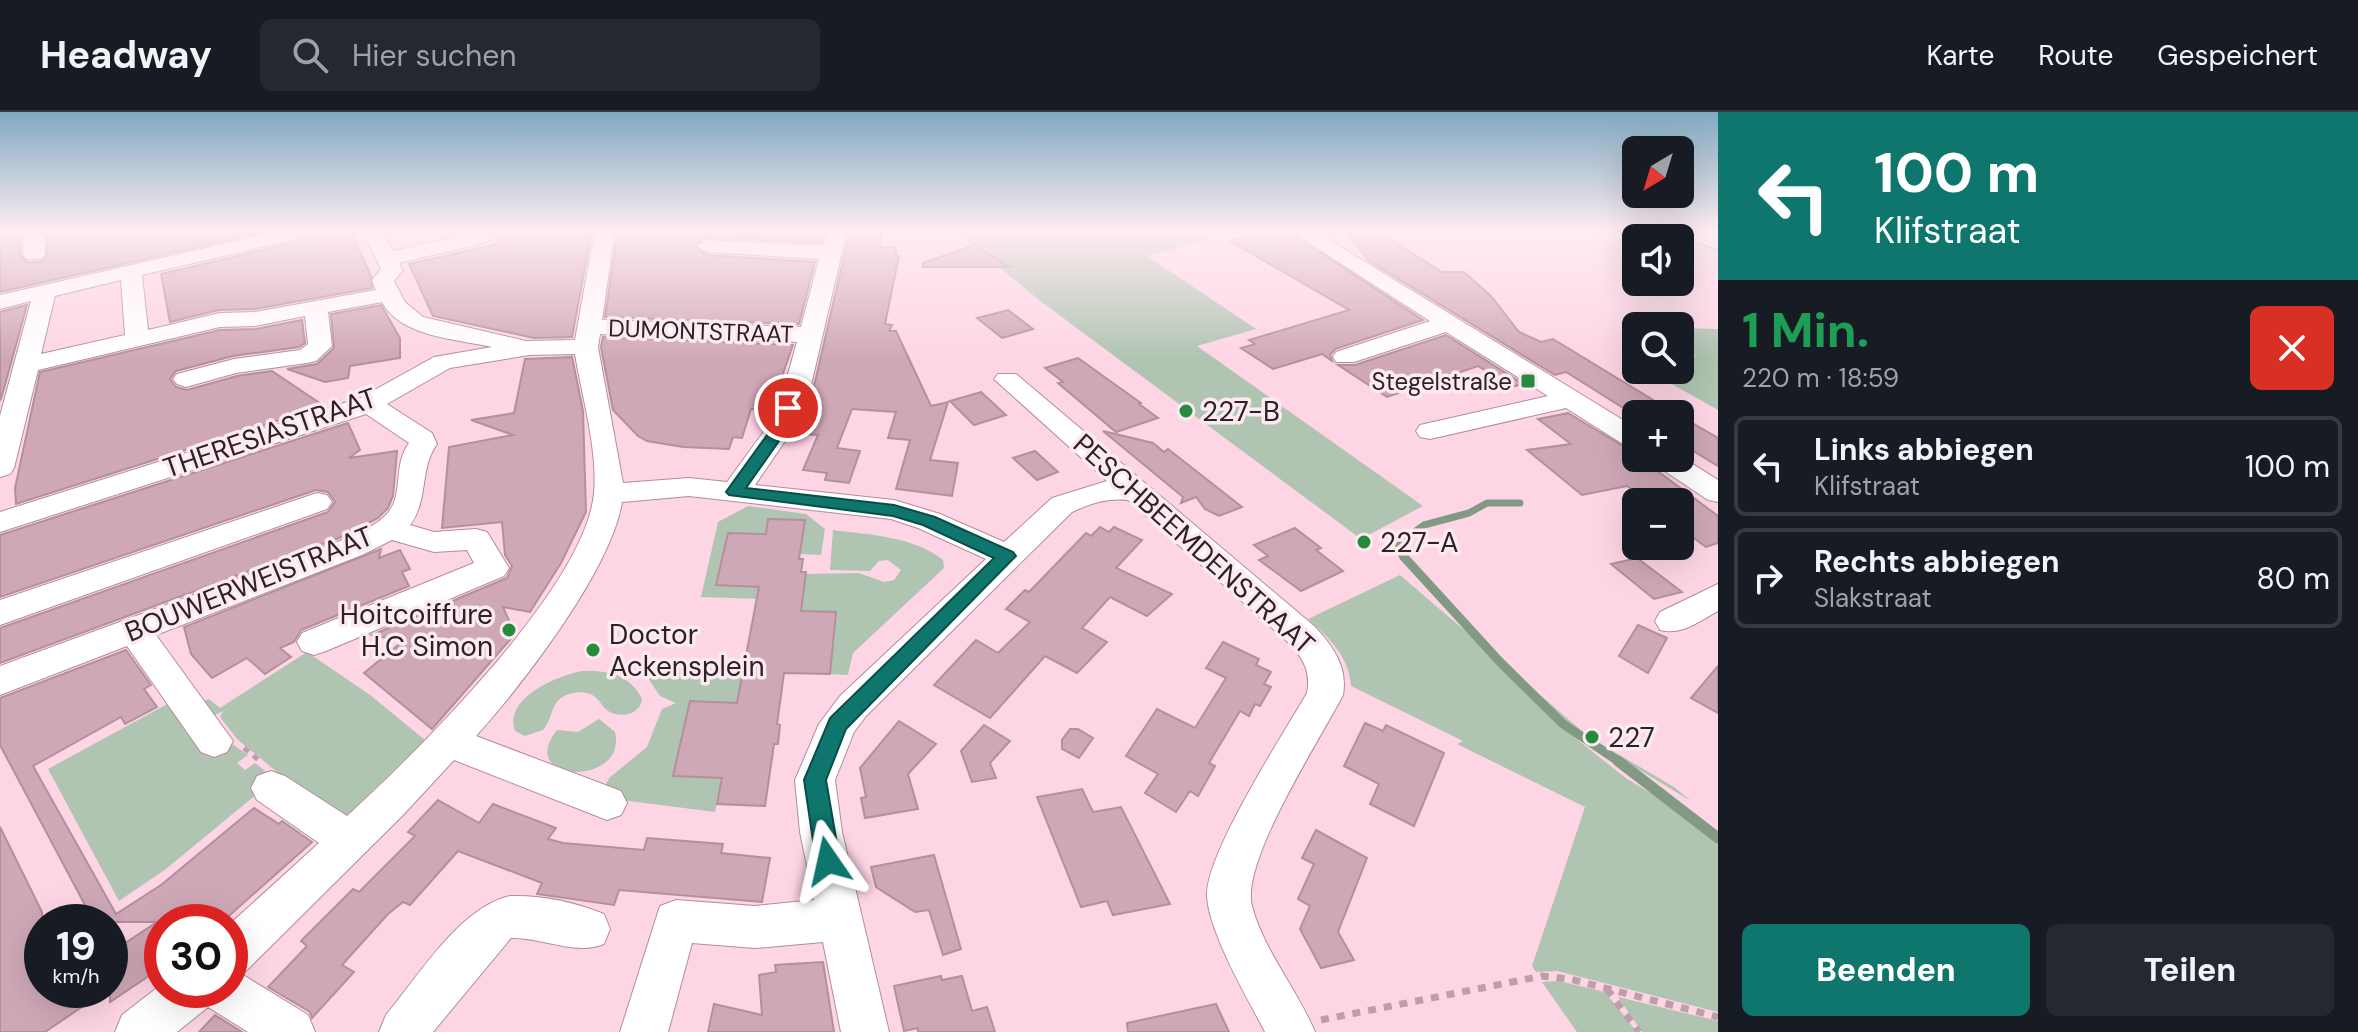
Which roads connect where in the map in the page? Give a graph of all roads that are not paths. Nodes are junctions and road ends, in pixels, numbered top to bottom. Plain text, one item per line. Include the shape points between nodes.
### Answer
1 (131, 273) joint
2 (389, 273) edge
3 (598, 273) edge
4 (826, 273) edge
5 (1368, 273) edge
6 (45, 292) junction
7 (389, 294) junction
8 (0, 302) edge
9 (316, 308) junction
10 (415, 322) junction
11 (1448, 323) junction
12 (811, 335) junction
13 (588, 337) junction
14 (137, 340) junction
15 (529, 348) junction
16 (1345, 357) dead end
17 (27, 365) junction
18 (415, 376) junction
19 (186, 379) dead end
20 (1007, 379) dead end
21 (1571, 399) junction
22 (369, 404) junction
23 (1430, 431) dead end
24 (1622, 431) edge
25 (0, 468) edge
26 (1686, 472) edge
27 (735, 492) junction
28 (1135, 492) junction
29 (1718, 493) edge
30 (609, 494) junction
31 (317, 502) dead end
32 (0, 522) edge
33 (387, 529) junction
34 (1007, 556) junction
35 (1718, 596) edge
36 (0, 613) edge
37 (1672, 621) dead end
38 (134, 630) junction
39 (314, 642) dead end
40 (0, 681) edge
41 (214, 741) road end
42 (448, 741) junction
43 (271, 788) road end
44 (607, 803) dead end
45 (350, 841) junction
46 (841, 919) junction
47 (588, 929) dead end
48 (248, 938) edge
49 (248, 1005) edge
50 (169, 1008) edge
51 (1290, 1029) edge
52 (139, 1032) edge
53 (291, 1032) edge
54 (403, 1032) edge
55 (644, 1032) edge
56 (865, 1032) edge

1 - 6 street
1 - 14 street
2 - 7 street via 383,280
3 - 13 street
4 - 12 street
5 - 11 street
6 - 8 street
6 - 17 street
7 - 9 street
7 - 10 street
9 - 14 street via 220,320
9 - 19 street via 320,346 307,356
10 - 15 street
10 - 18 street
11 - 16 street
11 - 21 street
12 - 13 street, DUMONTSTRAAT
12 - 27 street via 778,431
13 - 15 street, THERESIASTRAAT
13 - 30 street
14 - 17 street
15 - 18 street, THERESIASTRAAT via 443,362
17 - 25 street
18 - 22 street, THERESIASTRAAT
20 - 28 street, PESCHBEEMDENSTRAAT
21 - 23 street
21 - 24 street
22 - 32 street, THERESIASTRAAT
22 - 33 street, BOUWERWEISTRAAT via 423,444 415,451 407,506
26 - 29 street
27 - 30 street via 689,487
27 - 34 street via 894,510
28 - 34 street via 1095,490 1062,505
28 - 51 street, PESCHBEEMDENSTRAAT via 1302,635 1326,667 1325,695 1237,858 1228,893 1232,915
30 - 42 street via 587,557 559,604 518,661
31 - 36 street
33 - 38 street, BOUWERWEISTRAAT via 351,548
33 - 39 street via 434,542 476,539 493,568
34 - 46 street via 853,706 825,751 815,780
35 - 37 street
38 - 40 street, BOUWERWEISTRAAT
38 - 41 street
42 - 44 street
42 - 45 street
43 - 45 street
45 - 48 street
46 - 55 street via 755,927 676,921
46 - 56 street
47 - 54 street via 518,917 500,919
49 - 53 street
50 - 52 street

